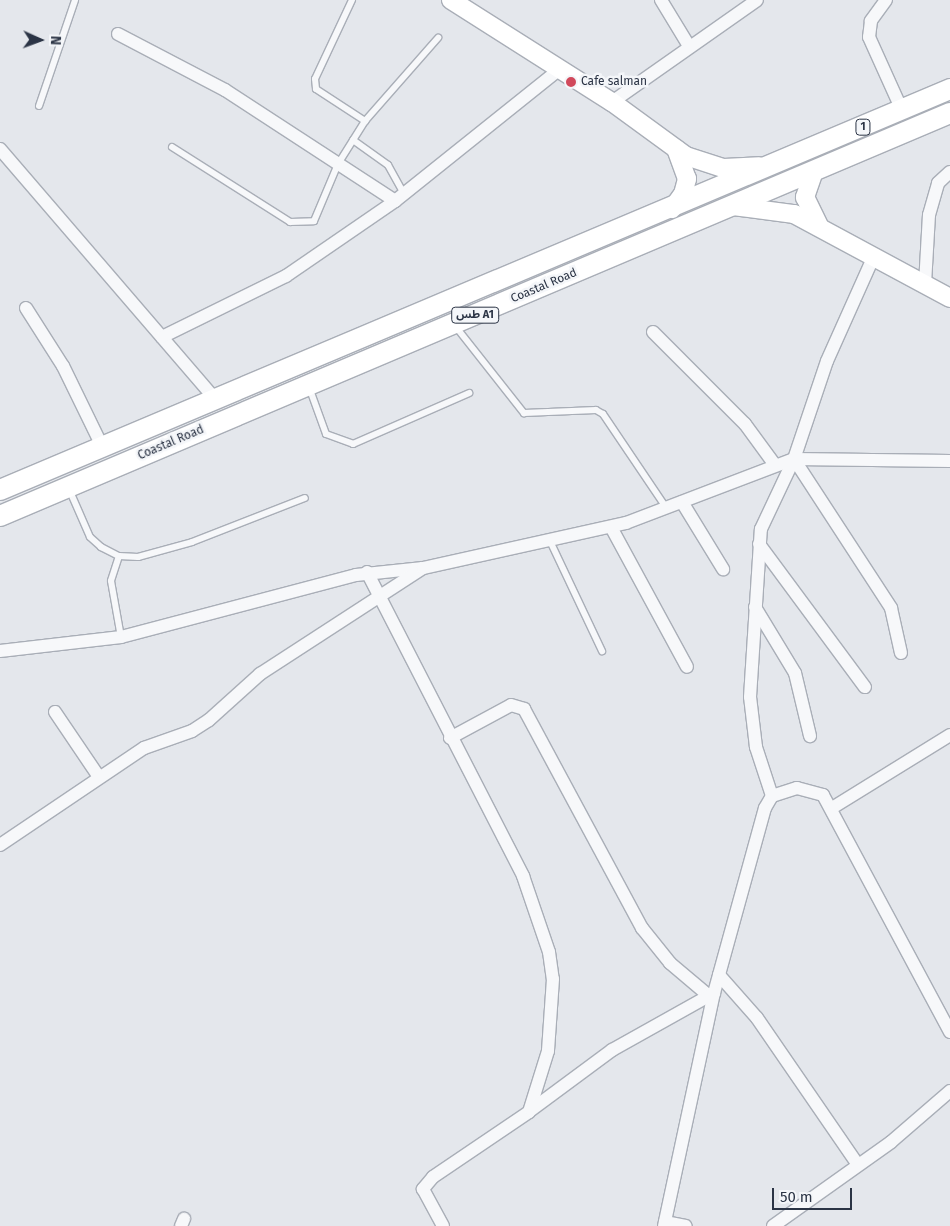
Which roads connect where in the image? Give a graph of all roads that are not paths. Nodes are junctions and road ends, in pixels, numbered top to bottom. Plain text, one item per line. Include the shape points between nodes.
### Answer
1 (74, 0) edge
2 (352, 0) edge
3 (451, 0) edge
4 (661, 0) edge
5 (757, 0) edge
6 (886, 0) edge
7 (118, 34) dead end
8 (438, 38) dead end
9 (689, 46) junction
10 (560, 69) junction
11 (950, 89) edge
12 (612, 102) junction
13 (39, 106) dead end
14 (902, 110) junction
15 (950, 113) edge
16 (365, 121) junction
17 (353, 140) junction
18 (172, 147) dead end
19 (0, 149) edge
20 (675, 149) junction
21 (775, 162) junction
22 (338, 164) junction
23 (814, 171) junction
24 (950, 172) edge
25 (400, 198) junction
26 (733, 206) junction
27 (667, 212) junction
28 (821, 228) junction
29 (874, 256) junction
30 (926, 284) junction
31 (950, 298) edge
32 (26, 308) dead end
33 (454, 324) junction
34 (653, 332) dead end
35 (162, 336) junction
36 (308, 386) junction
37 (469, 393) dead end
38 (216, 400) junction
39 (103, 448) junction
40 (794, 460) junction
41 (950, 461) edge
42 (775, 465) junction
43 (68, 488) junction
44 (0, 490) edge
45 (305, 498) dead end
46 (682, 502) junction
47 (667, 509) junction
48 (0, 516) edge
49 (611, 527) junction
50 (550, 541) junction
51 (759, 544) junction
52 (119, 556) junction
53 (423, 568) junction
54 (723, 569) dead end
55 (367, 572) junction
56 (376, 596) junction
57 (755, 607) junction
58 (121, 637) junction
59 (0, 651) edge
60 (602, 651) dead end
61 (901, 653) dead end
62 (687, 667) dead end
63 (865, 687) dead end
64 (55, 712) dead end
65 (810, 736) dead end
66 (950, 736) edge
67 (450, 738) junction
68 (99, 777) junction
69 (772, 796) junction
70 (832, 808) junction
71 (0, 845) edge
72 (719, 975) junction
73 (711, 995) junction
74 (950, 1032) edge
75 (950, 1090) edge
76 (529, 1112) junction
77 (858, 1165) junction
78 (664, 1224) edge
79 (443, 1226) edge
80 (686, 1226) edge
81 (773, 1226) edge

1 - 13 lane
2 - 16 lane via 315,79 316,89
3 - 10 main road
4 - 9 street
5 - 9 street
6 - 14 street via 871,21 869,37
7 - 22 street via 225,90
8 - 16 lane
9 - 12 street
10 - 12 main road
10 - 25 street
11 - 14 highway, Coastal Road / 1
12 - 20 main road
14 - 21 highway, Coastal Road / 1
15 - 23 highway, Coastal Road / طس A1
16 - 17 lane
17 - 22 lane
17 - 25 lane via 388,165
18 - 22 lane via 290,222 314,221
19 - 35 street
20 - 21 main road via 724,168
20 - 27 main road via 687,179 683,194
21 - 27 highway, Coastal Road / طس A1
22 - 25 street
23 - 26 highway, Coastal Road / طس A1
23 - 28 main road via 805,197 810,214
24 - 30 street via 938,183 929,215
25 - 35 street via 286,276
26 - 28 main road via 779,210
26 - 33 highway, Coastal Road / طس A1
27 - 38 highway, Coastal Road / طس A1
28 - 29 main road
29 - 30 main road
29 - 40 street via 827,361
30 - 31 main road
32 - 39 street via 63,366
33 - 36 highway, Coastal Road / طس A1
33 - 47 lane via 524,413 596,410 603,414
34 - 42 street via 745,424
35 - 38 street
36 - 37 lane via 326,434 353,444
36 - 43 highway, Coastal Road / طس A1
38 - 39 highway, Coastal Road / طس A1
39 - 44 highway, Coastal Road / طس A1
40 - 41 street
40 - 42 street
40 - 51 street via 778,487
40 - 61 street via 891,608
42 - 46 street
43 - 48 highway, Coastal Road / طس A1
43 - 52 lane via 90,537
45 - 52 lane via 192,542 138,557
46 - 47 street
46 - 54 street
47 - 49 street
49 - 50 street
49 - 62 street
50 - 53 street
50 - 60 lane
51 - 57 street
51 - 63 street
52 - 58 lane via 110,581
53 - 55 street
53 - 56 street
55 - 56 street
55 - 58 street
56 - 67 street
56 - 68 street via 260,674 203,724 144,748
57 - 65 street via 795,673
57 - 69 street via 752,724
58 - 59 street
64 - 68 street
66 - 70 street
67 - 73 street via 512,705 524,710 642,928 670,963
67 - 76 street via 523,876 549,952 552,1031 539,1090
68 - 71 street
69 - 70 street via 783,790 812,790
69 - 72 street via 765,808
70 - 74 street via 890,927
72 - 73 street
72 - 77 street via 758,1018
73 - 76 street via 612,1050
73 - 78 street
75 - 77 street
76 - 79 street via 426,1183 424,1196
77 - 81 street
78 - 80 street

